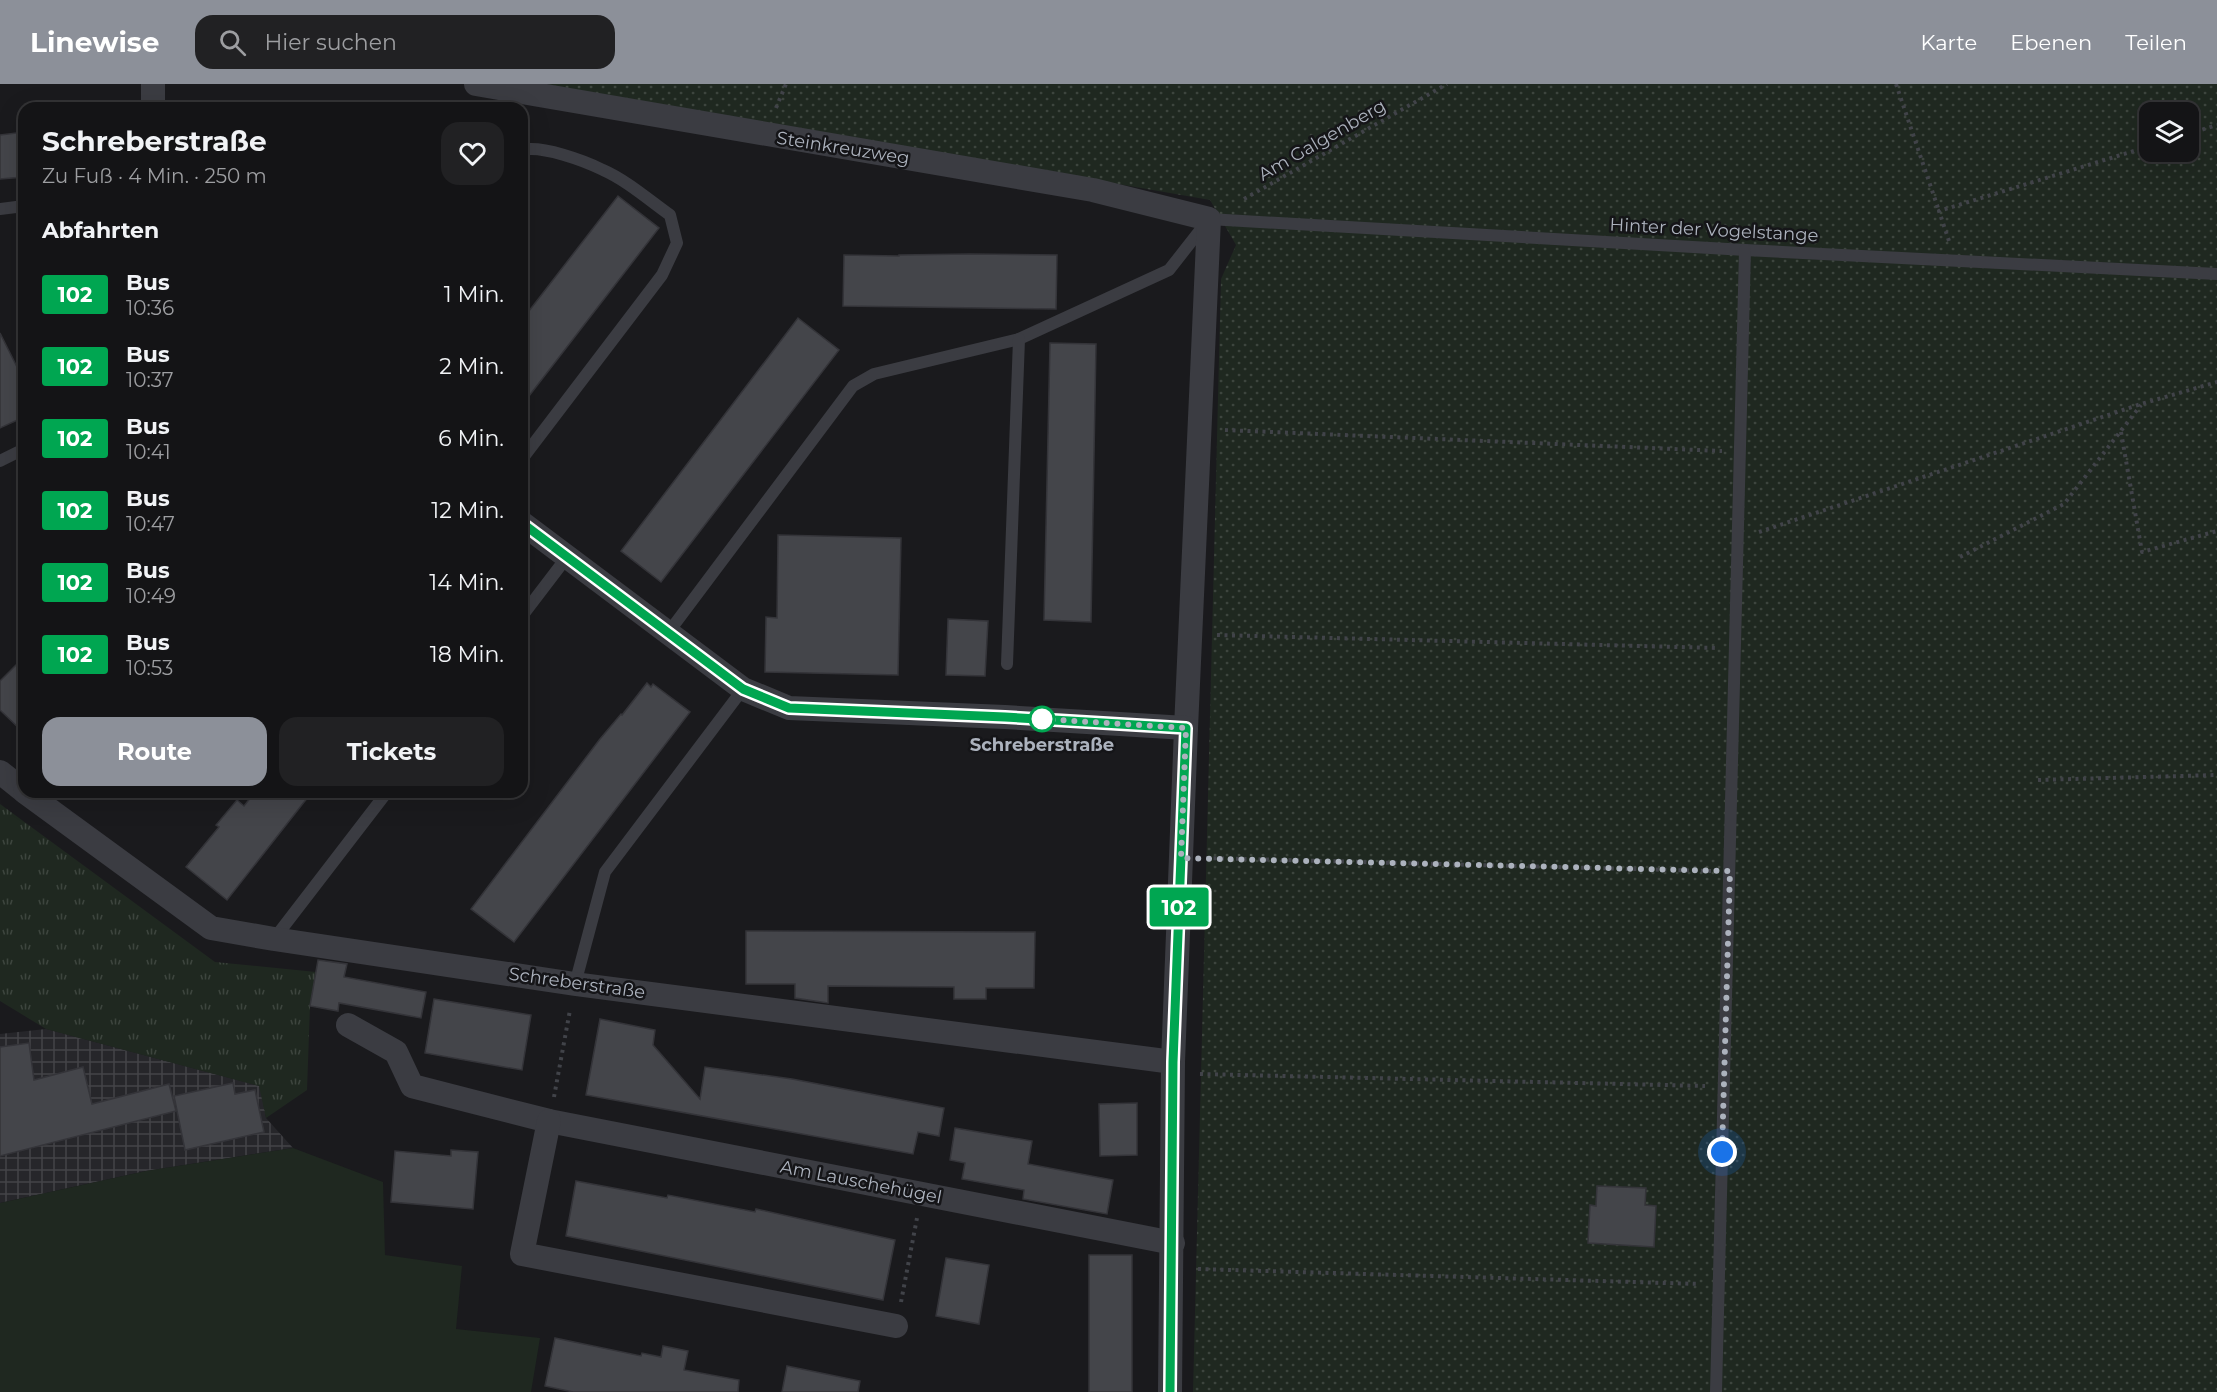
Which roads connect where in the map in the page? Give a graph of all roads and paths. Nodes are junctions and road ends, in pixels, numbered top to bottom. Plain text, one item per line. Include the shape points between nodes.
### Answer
1 (153, 84) edge
2 (476, 84) edge
3 (1896, 84) edge
4 (1444, 85) edge
5 (153, 102) edge
6 (2217, 125) edge
7 (2199, 131) edge
8 (528, 148) edge
9 (2139, 149) edge
10 (18, 207) edge
11 (0, 209) edge
12 (1939, 211) junction
13 (1209, 219) junction
14 (1746, 250) junction
15 (1955, 261) junction
16 (2217, 274) edge
17 (1019, 339) junction
18 (2217, 382) edge
19 (2141, 404) junction
20 (1200, 428) junction
21 (2121, 431) junction
22 (528, 451) edge
23 (18, 452) edge
24 (1740, 452) junction
25 (0, 461) edge
26 (528, 528) edge
27 (2217, 531) edge
28 (1738, 539) junction
29 (567, 557) junction
30 (1960, 557) dead end
31 (528, 608) edge
32 (668, 633) junction
33 (1190, 635) junction
34 (1735, 648) junction
35 (1007, 664) dead end
36 (743, 689) junction
37 (1186, 728) junction
38 (0, 772) edge
39 (2217, 776) edge
40 (2038, 780) dead end
41 (18, 784) edge
42 (38, 798) edge
43 (382, 798) edge
44 (1181, 858) junction
45 (1730, 871) junction
46 (274, 939) junction
47 (575, 984) junction
48 (348, 1025) dead end
49 (1173, 1068) junction
50 (1724, 1087) junction
51 (549, 1121) junction
52 (922, 1194) junction
53 (1173, 1243) junction
54 (1172, 1267) junction
55 (1719, 1284) junction
56 (896, 1326) joint
57 (1170, 1392) edge
58 (1716, 1392) edge

1 - 5 street
2 - 13 street, Steinkreuzweg via 1093,190
3 - 12 path
4 - 13 path, Am Galgenberg
6 - 7 path
8 - 22 lane via 604,170 670,215 677,243 662,275
9 - 12 path
10 - 11 lane
12 - 15 path
13 - 14 lane, Hinter der Vogelstange
13 - 17 lane via 1169,270
13 - 20 street
14 - 15 lane, Hinter der Vogelstange
14 - 24 lane
15 - 16 lane, Hinter der Vogelstange
17 - 32 lane via 874,374 853,386
17 - 35 lane
18 - 19 path
19 - 21 path
19 - 28 path
20 - 24 path
20 - 33 street
21 - 27 path via 2142,552
21 - 30 path via 2064,504
23 - 25 lane
24 - 28 lane
26 - 29 street
28 - 34 lane
29 - 31 lane
29 - 32 street
32 - 36 street
33 - 34 path
33 - 37 street
34 - 45 lane
36 - 37 street via 789,708
36 - 47 lane via 604,872
37 - 44 street
38 - 41 street, Schreberstraße
39 - 40 path
42 - 46 street, Schreberstraße via 211,928
43 - 46 lane
44 - 45 path
44 - 49 street
45 - 50 lane
46 - 47 street, Schreberstraße
47 - 49 street, Schreberstraße
47 - 51 path
48 - 51 street, Am Lauschehügel via 396,1052 412,1086
49 - 50 path
49 - 53 street
50 - 55 lane
51 - 52 street, Am Lauschehügel
51 - 56 street via 522,1254
52 - 53 street, Am Lauschehügel
52 - 56 path
53 - 54 street
54 - 55 path
54 - 57 street
55 - 58 lane

